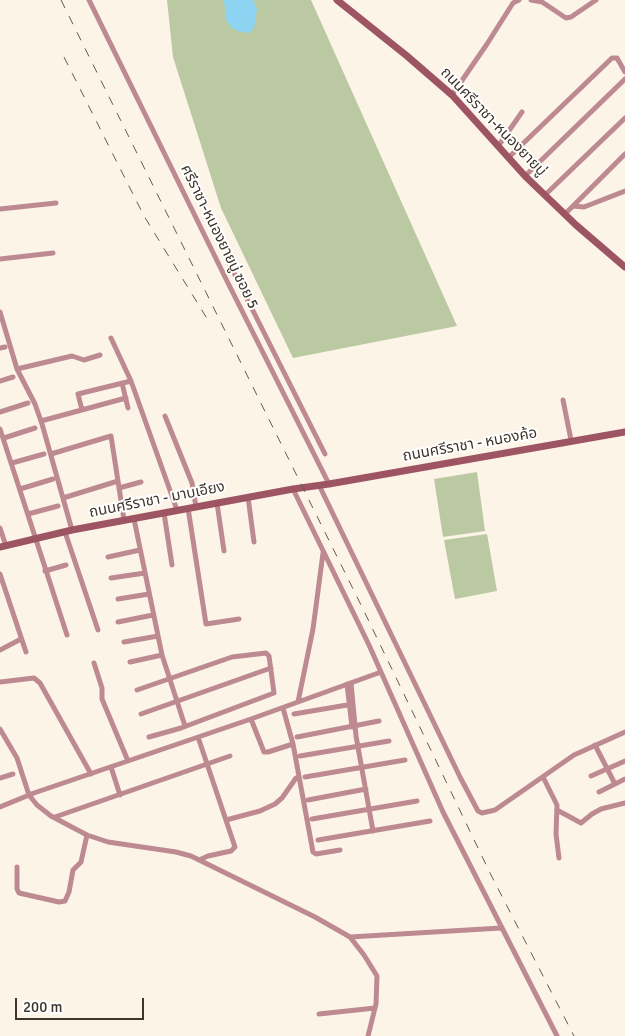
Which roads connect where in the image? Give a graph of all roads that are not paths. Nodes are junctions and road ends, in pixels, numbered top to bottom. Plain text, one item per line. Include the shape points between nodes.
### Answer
1 (89, 0) edge
2 (337, 0) edge
3 (519, 0) edge
4 (533, 0) edge
5 (596, 0) edge
6 (625, 72) edge
7 (625, 80) edge
8 (452, 95) junction
9 (522, 112) dead end
10 (625, 118) edge
11 (499, 146) junction
12 (625, 154) edge
13 (508, 157) junction
14 (525, 176) junction
15 (625, 191) edge
16 (545, 195) junction
17 (56, 203) dead end
18 (573, 206) junction
19 (0, 209) edge
20 (565, 214) junction
21 (53, 254) dead end
22 (226, 257) dead end
23 (0, 259) edge
24 (625, 268) edge
25 (0, 312) edge
26 (111, 338) dead end
27 (100, 355) dead end
28 (17, 369) junction
29 (13, 377) dead end
30 (0, 381) edge
31 (131, 381) junction
32 (122, 383) junction
33 (294, 392) junction
34 (284, 396) junction
35 (126, 398) junction
36 (563, 400) dead end
37 (28, 403) dead end
38 (128, 408) dead end
39 (82, 410) junction
40 (0, 412) edge
41 (165, 416) dead end
42 (41, 421) junction
43 (35, 428) dead end
44 (0, 429) edge
45 (625, 432) edge
46 (4, 438) junction
47 (571, 440) junction
48 (44, 454) dead end
49 (50, 454) junction
50 (325, 454) dead end
51 (12, 463) junction
52 (53, 479) dead end
53 (118, 481) junction
54 (141, 482) dead end
55 (329, 484) junction
56 (319, 485) junction
57 (119, 488) junction
58 (20, 489) junction
59 (293, 489) junction
60 (248, 497) junction
61 (63, 498) junction
62 (217, 503) junction
63 (58, 506) dead end
64 (192, 508) junction
65 (177, 510) junction
66 (164, 513) junction
67 (28, 514) junction
68 (134, 518) junction
69 (124, 520) junction
70 (0, 528) edge
71 (69, 531) junction
72 (35, 539) junction
73 (254, 542) dead end
74 (3, 546) edge
75 (140, 550) junction
76 (224, 551) dead end
77 (323, 551) junction
78 (108, 557) dead end
79 (66, 565) dead end
80 (172, 565) dead end
81 (45, 571) junction
82 (145, 572) junction
83 (0, 574) edge
84 (111, 578) dead end
85 (149, 594) junction
86 (118, 599) dead end
87 (153, 615) junction
88 (239, 619) dead end
89 (118, 622) dead end
90 (98, 630) dead end
91 (67, 635) dead end
92 (158, 636) junction
93 (21, 639) junction
94 (124, 642) dead end
95 (0, 650) edge
96 (26, 652) dead end
97 (162, 655) junction
98 (130, 662) dead end
99 (94, 663) dead end
100 (271, 668) junction
101 (381, 672) junction
102 (170, 679) junction
103 (0, 682) edge
104 (349, 684) junction
105 (136, 690) dead end
106 (177, 702) junction
107 (298, 702) junction
108 (351, 704) junction
109 (283, 708) junction
110 (141, 714) dead end
111 (294, 714) dead end
112 (251, 719) junction
113 (379, 721) dead end
114 (354, 725) junction
115 (185, 726) junction
116 (0, 729) edge
117 (625, 732) edge
118 (149, 737) dead end
119 (198, 737) junction
120 (297, 737) dead end
121 (389, 741) dead end
122 (293, 744) junction
123 (595, 745) junction
124 (358, 747) junction
125 (230, 756) dead end
126 (300, 756) dead end
127 (405, 760) dead end
128 (128, 761) junction
129 (625, 761) edge
130 (207, 764) junction
131 (110, 767) junction
132 (362, 768) junction
133 (607, 768) junction
134 (13, 774) dead end
135 (91, 774) junction
136 (590, 776) dead end
137 (302, 777) junction
138 (543, 777) junction
139 (0, 778) edge
140 (625, 779) edge
141 (615, 784) junction
142 (366, 789) junction
143 (599, 792) dead end
144 (29, 795) junction
145 (120, 795) junction
146 (308, 800) dead end
147 (417, 802) dead end
148 (625, 803) edge
149 (0, 807) edge
150 (369, 809) junction
151 (557, 810) junction
152 (54, 818) junction
153 (312, 819) dead end
154 (226, 820) junction
155 (430, 821) dead end
156 (373, 831) junction
157 (87, 835) junction
158 (318, 840) dead end
159 (340, 850) dead end
160 (559, 858) dead end
161 (199, 860) junction
162 (17, 867) dead end
163 (502, 928) junction
164 (350, 937) junction
165 (375, 1008) junction
166 (319, 1014) dead end
167 (556, 1035) edge
168 (368, 1036) edge

1 - 34 street, ศรีราชา-หนองยายบู่ ซอย 5
2 - 8 main road, ถนนศรีราชา-หนองยายบู่
3 - 8 street via 513,3
4 - 5 street via 542,2 566,18
6 - 13 street via 617,58 612,58
7 - 14 street
8 - 11 main road, ถนนศรีราชา-หนองยายบู่
9 - 11 street
10 - 16 street
11 - 13 main road, ถนนศรีราชา-หนองยายบู่
12 - 18 street
13 - 14 main road, ถนนศรีราชา-หนองยายบู่
14 - 16 main road, ถนนศรีราชา-หนองยายบู่
15 - 18 street via 584,207
16 - 20 main road, ถนนศรีราชา-หนองยายบู่
17 - 19 street
18 - 20 street
20 - 24 main road, ถนนศรีราชา-หนองยายบู่
21 - 23 street
22 - 33 street
25 - 28 street
26 - 31 street
27 - 28 street via 84,360 72,356
28 - 42 street
29 - 30 street
31 - 32 street
31 - 65 street
32 - 35 street
32 - 39 street via 78,394
33 - 34 street
33 - 50 street
34 - 55 street, ศรีราชา-หนองยายบู่ ซอย 5
35 - 38 street
35 - 39 street
36 - 47 street
37 - 40 street
39 - 42 street
41 - 64 street via 192,483
42 - 49 street
43 - 46 street
44 - 46 street
45 - 47 main road, ถนนศรีราชา - หนองค้อ
46 - 51 street
47 - 55 main road, ถนนศรีราชา - หนองค้อ
48 - 51 street
49 - 53 street via 111,436
49 - 61 street
51 - 58 street
52 - 58 street
53 - 57 street
53 - 61 street
54 - 57 street
55 - 56 main road, ถนนศรีราชา - หนองค้อ
56 - 59 main road, ถนนศรีราชา - มาบเอียง
56 - 138 street via 478,811 496,810
57 - 69 street
58 - 67 street
59 - 60 main road, ถนนศรีราชา - มาบเอียง
59 - 77 street
60 - 62 main road, ถนนศรีราชา - มาบเอียง
60 - 73 street
61 - 71 street
62 - 64 main road, ถนนศรีราชา - มาบเอียง
62 - 76 street
63 - 67 street
64 - 65 main road, ถนนศรีราชา - มาบเอียง
64 - 88 street via 206,624
65 - 66 main road, ถนนศรีราชา - มาบเอียง
66 - 68 main road, ถนนศรีราชา - มาบเอียง
66 - 80 street
67 - 72 street
68 - 69 main road, ถนนศรีราชา - มาบเอียง
68 - 75 street
69 - 71 main road, ถนนศรีราชา - มาบเอียง
70 - 74 street
71 - 72 main road, ถนนศรีราชา - มาบเอียง
71 - 90 street
72 - 74 main road, ถนนศรีราชา - มาบเอียง
72 - 81 street
75 - 78 street
75 - 82 street
77 - 101 street
77 - 107 street via 313,629
79 - 81 street
81 - 91 street
82 - 84 street
82 - 85 street
83 - 93 street
85 - 86 street
85 - 87 street
87 - 89 street
87 - 92 street
92 - 94 street
92 - 97 street
93 - 95 street
93 - 96 street
97 - 98 street
97 - 102 street
99 - 128 street via 102,699
100 - 102 street via 266,653 232,657
100 - 106 street
100 - 115 street via 274,693
101 - 104 street
101 - 163 street via 443,812
102 - 105 street
102 - 106 street
103 - 135 street via 34,678 40,683
104 - 107 street
104 - 108 street
106 - 110 street
106 - 115 street
107 - 109 street
108 - 111 street
108 - 114 street
109 - 112 street
109 - 122 street
112 - 119 street
112 - 122 street via 264,752
113 - 114 street
114 - 120 street
114 - 124 street
115 - 118 street
116 - 144 street via 17,758
117 - 123 street
119 - 128 street
119 - 130 street
121 - 124 street
122 - 137 street
123 - 133 street
123 - 138 street
124 - 126 street
124 - 132 street
125 - 130 street
127 - 132 street
128 - 131 street
129 - 133 street
130 - 145 street
130 - 154 street
131 - 135 street
131 - 145 street
132 - 137 street
132 - 142 street
133 - 136 street
133 - 141 street
134 - 139 street
135 - 144 street
137 - 154 street via 296,778 275,804
137 - 159 street via 313,852
138 - 151 street via 555,798
140 - 141 street
141 - 143 street
142 - 146 street
142 - 150 street
144 - 149 street
144 - 152 street via 37,806
145 - 152 street
147 - 150 street
148 - 151 street via 602,809 581,823
150 - 153 street
150 - 156 street
151 - 160 street
152 - 157 street
154 - 161 street via 234,850
155 - 156 street
156 - 158 street
157 - 161 street via 108,842 176,852
157 - 162 street via 81,862 73,870 65,901 19,893
161 - 164 street
163 - 164 street
163 - 167 street
164 - 165 street via 377,976
165 - 166 street
165 - 168 street

